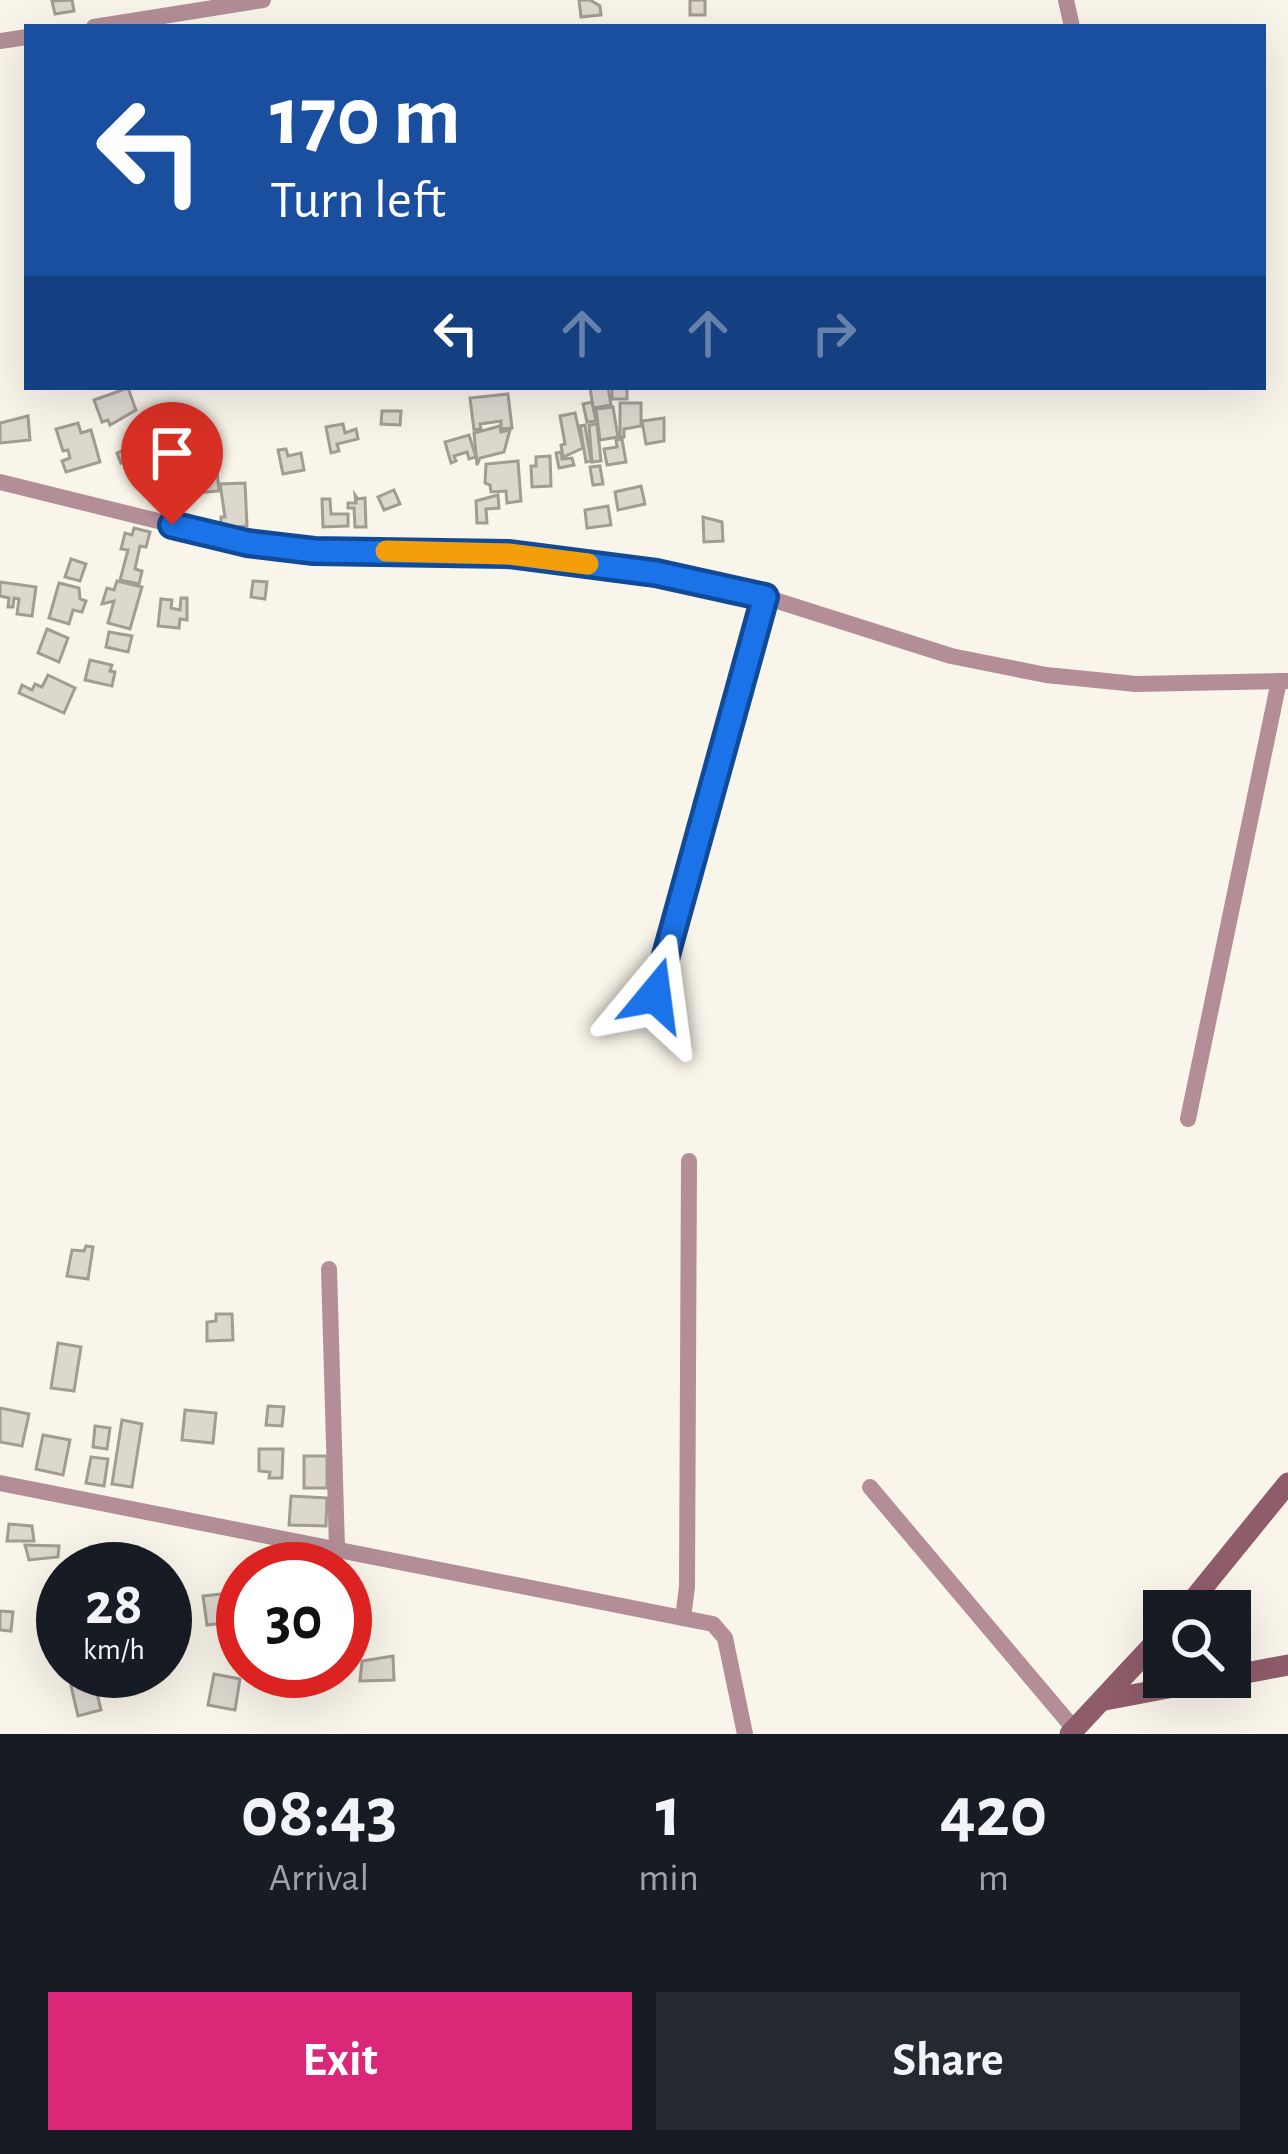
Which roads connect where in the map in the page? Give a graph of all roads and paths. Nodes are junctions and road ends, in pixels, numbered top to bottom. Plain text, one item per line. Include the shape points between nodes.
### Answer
1 (263, 0) edge
2 (113, 24) edge
3 (0, 482) edge
4 (765, 597) junction
5 (1283, 681) edge
6 (655, 995) dead end
7 (1188, 1119) dead end
8 (689, 1161) dead end
9 (329, 1269) dead end
10 (0, 1483) edge
11 (1288, 1483) edge
12 (870, 1487) dead end
13 (306, 1542) edge
14 (337, 1542) edge
15 (372, 1555) edge
16 (1201, 1590) edge
17 (683, 1618) junction
18 (1143, 1658) edge
19 (1288, 1665) edge
20 (1251, 1672) edge
21 (1143, 1693) edge
22 (1106, 1700) junction
23 (1072, 1732) edge
24 (745, 1734) edge

1 - 2 street
3 - 4 street via 247,543 508,554
4 - 5 street via 952,656 1046,675 1136,684
4 - 6 street
5 - 7 street
8 - 17 street
9 - 14 street
10 - 13 street
11 - 16 street
12 - 23 street
15 - 17 street
17 - 24 street via 721,1630
18 - 22 street
19 - 20 street
21 - 22 street
22 - 23 street

